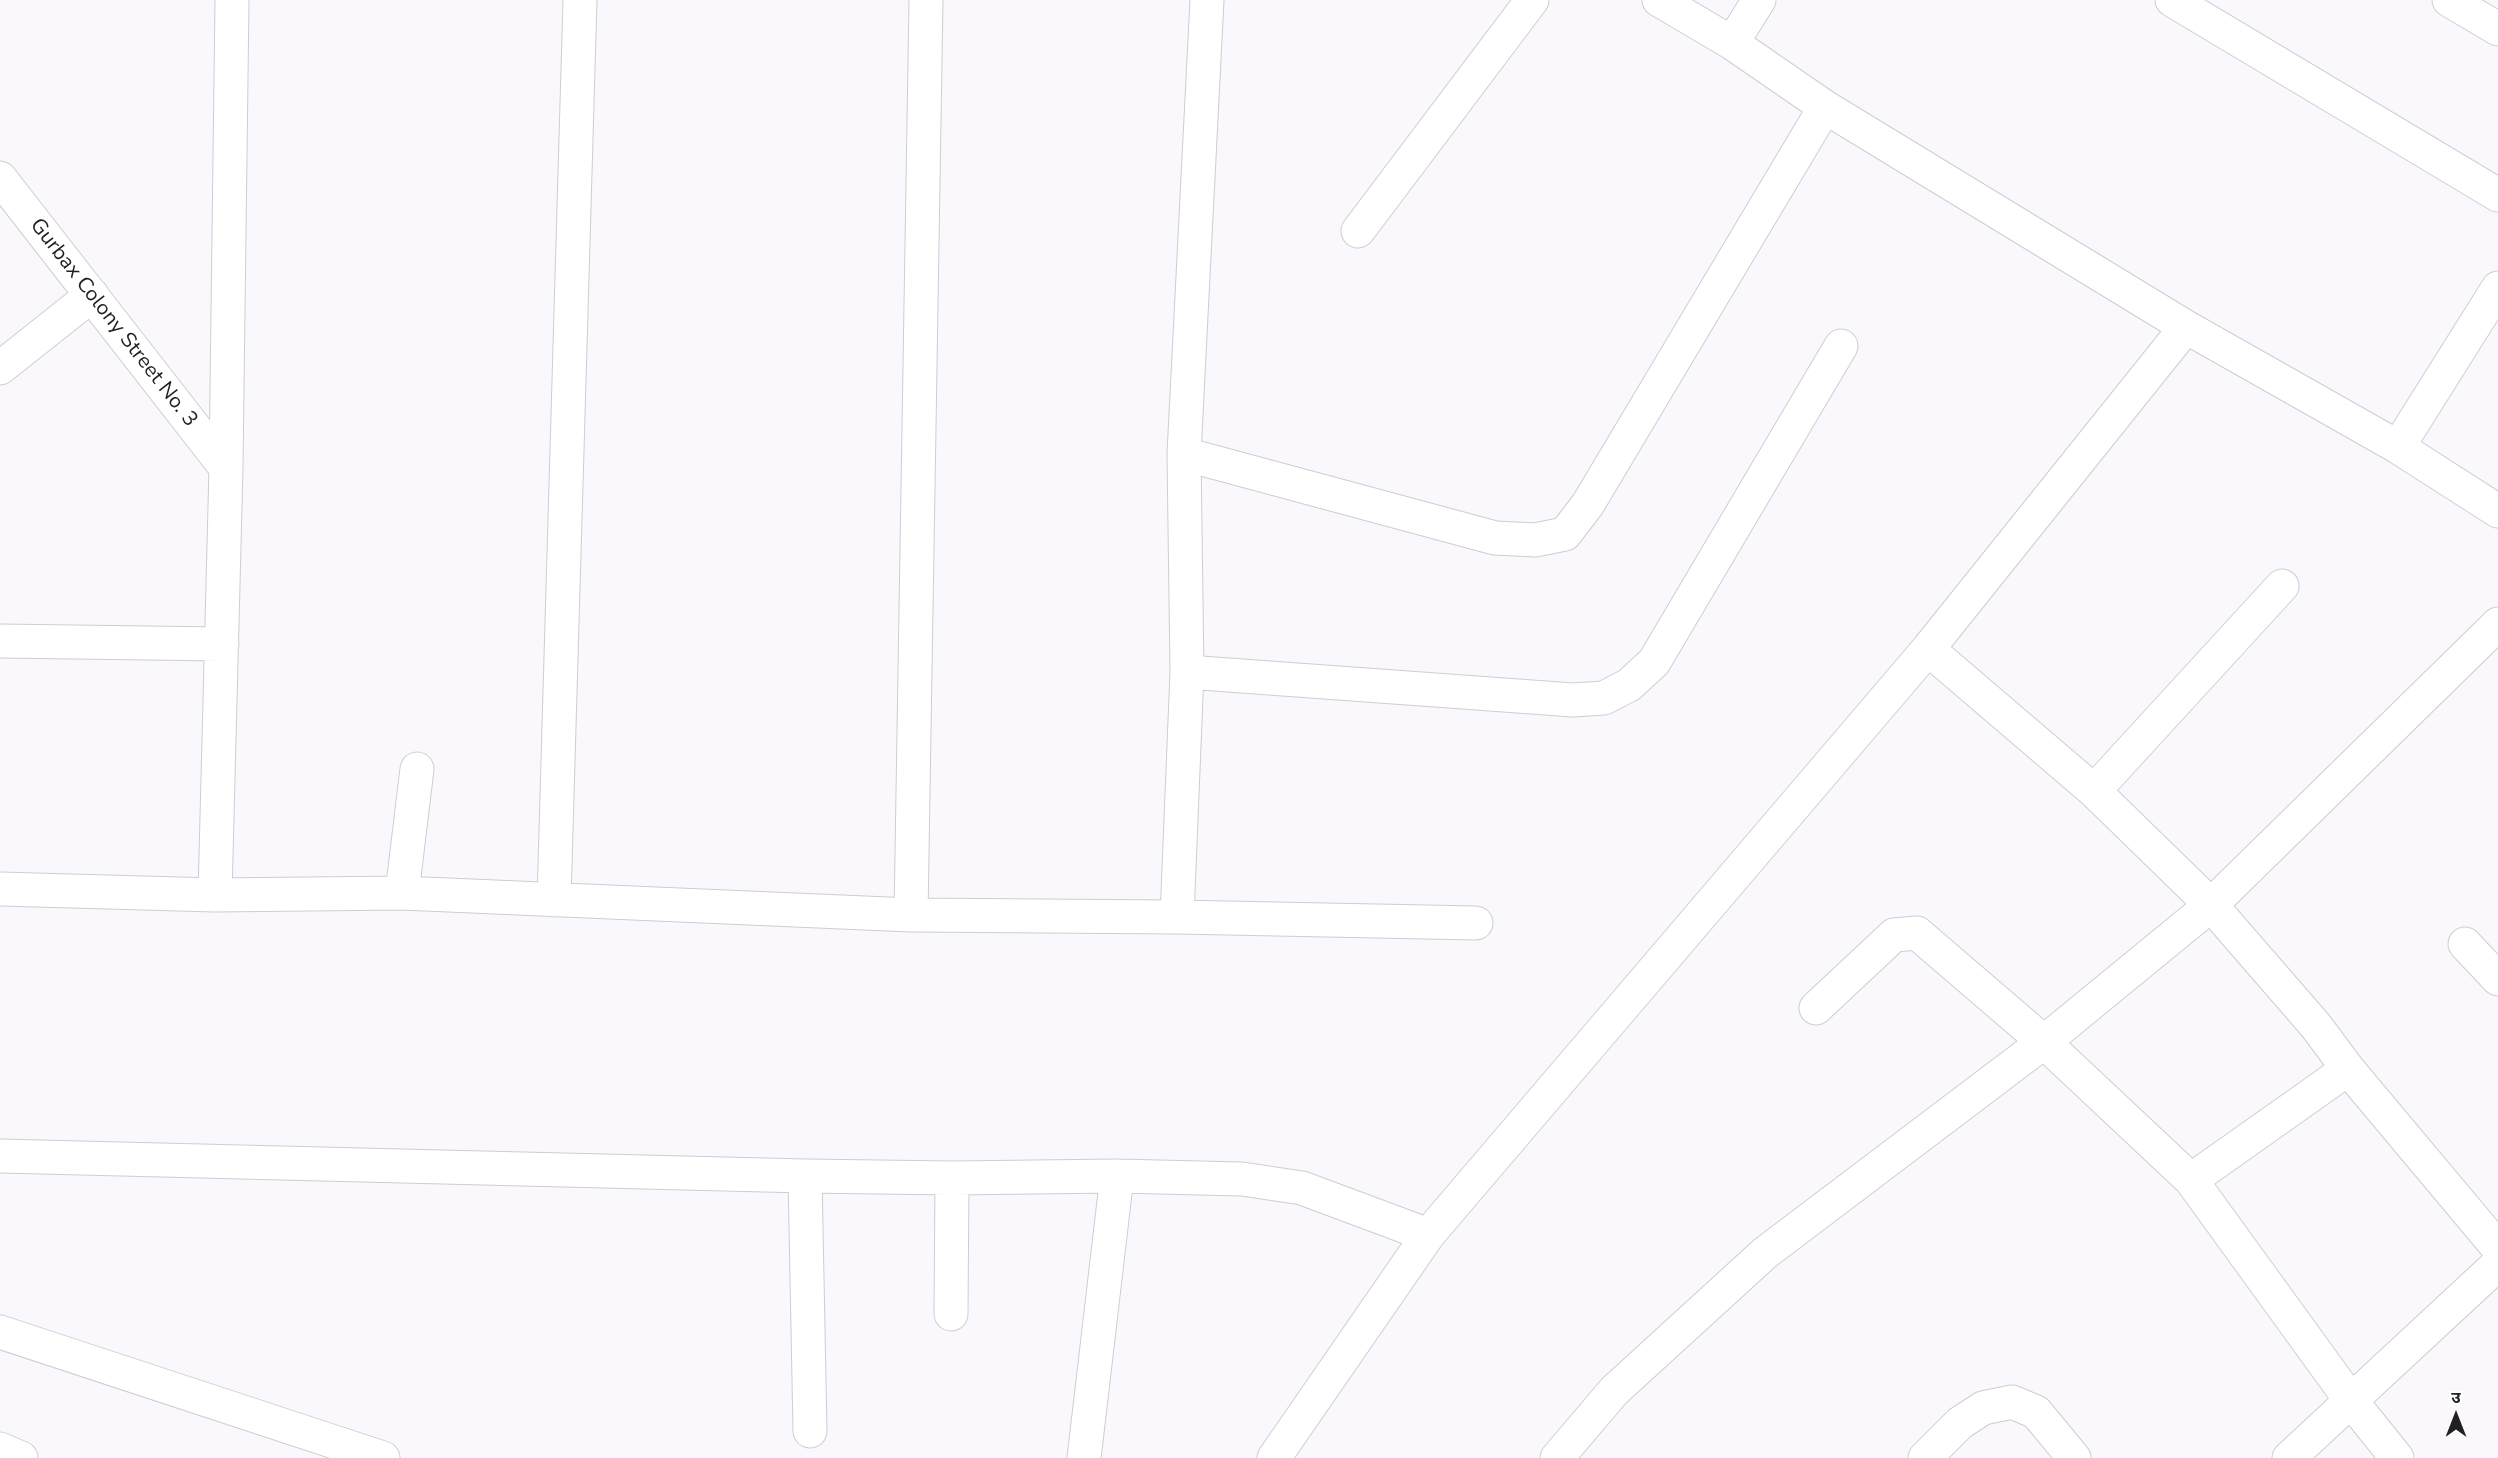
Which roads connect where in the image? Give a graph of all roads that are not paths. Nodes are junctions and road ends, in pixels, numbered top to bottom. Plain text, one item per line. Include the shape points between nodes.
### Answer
1 (232, 0) edge
2 (580, 0) edge
3 (926, 0) edge
4 (1207, 0) edge
5 (1532, 0) edge
6 (1659, 0) edge
7 (1759, 0) edge
8 (2172, 0) edge
9 (2449, 0) edge
10 (2498, 29) edge
11 (1732, 43) junction
12 (1825, 107) junction
13 (0, 178) edge
14 (2498, 195) edge
15 (1358, 231) dead end
16 (2498, 288) edge
17 (92, 295) junction
18 (2186, 327) junction
19 (1841, 346) dead end
20 (0, 368) edge
21 (2398, 447) junction
22 (1184, 454) junction
23 (226, 468) junction
24 (2498, 511) edge
25 (2282, 586) dead end
26 (2498, 624) edge
27 (0, 642) edge
28 (222, 644) junction
29 (1928, 649) junction
30 (1187, 672) junction
31 (417, 769) dead end
32 (2094, 792) junction
33 (0, 889) edge
34 (402, 892) junction
35 (215, 895) junction
36 (554, 900) junction
37 (2211, 905) junction
38 (911, 915) junction
39 (1177, 917) junction
40 (1476, 923) dead end
41 (2465, 944) dead end
42 (2498, 979) edge
43 (1816, 1008) dead end
44 (2044, 1042) junction
45 (2348, 1069) junction
46 (0, 1156) edge
47 (805, 1176) junction
48 (1117, 1176) junction
49 (952, 1178) junction
50 (2191, 1180) junction
51 (1428, 1235) junction
52 (2498, 1248) edge
53 (2498, 1264) edge
54 (951, 1314) dead end
55 (0, 1332) edge
56 (2352, 1402) junction
57 (810, 1431) dead end
58 (0, 1449) edge
59 (21, 1458) edge
60 (383, 1458) edge
61 (1084, 1458) edge
62 (1274, 1458) edge
63 (1557, 1458) edge
64 (1925, 1458) edge
65 (2074, 1458) edge
66 (2289, 1458) edge
67 (2397, 1458) edge

1 - 23 street
2 - 36 street
3 - 38 street
4 - 22 street
5 - 15 street
6 - 11 street
7 - 11 street
8 - 14 street
9 - 10 street
11 - 12 street
12 - 18 street
12 - 22 street via 1588,504 1565,534 1535,540 1495,538
13 - 17 street, Gurbax Colony Street No. 3
16 - 21 street
17 - 20 street
17 - 23 street, Gurbax Colony Street No. 3
18 - 21 street
18 - 29 street
19 - 30 street via 1654,662 1629,685 1604,698 1573,700
21 - 24 street
22 - 30 street
23 - 28 street
25 - 32 street
26 - 37 street
27 - 28 street
28 - 35 street
29 - 32 street
29 - 51 street
30 - 39 street
31 - 34 street
32 - 37 street
33 - 35 street
34 - 35 street
34 - 36 street
36 - 38 street
37 - 44 street
37 - 45 street via 2316,1026
38 - 39 street
39 - 40 street
41 - 42 street
43 - 44 street via 1894,935 1917,933
44 - 50 street
44 - 63 street via 1765,1253 1614,1391
45 - 50 street
45 - 52 street
46 - 47 street
47 - 49 street
47 - 57 street
48 - 49 street
48 - 51 street via 1242,1179 1302,1188
48 - 61 street
49 - 54 street
50 - 56 street
51 - 62 street
53 - 56 street
55 - 60 street
56 - 66 street
56 - 67 street
58 - 59 street
64 - 65 street via 1960,1423 1983,1408 2012,1402 2036,1412

